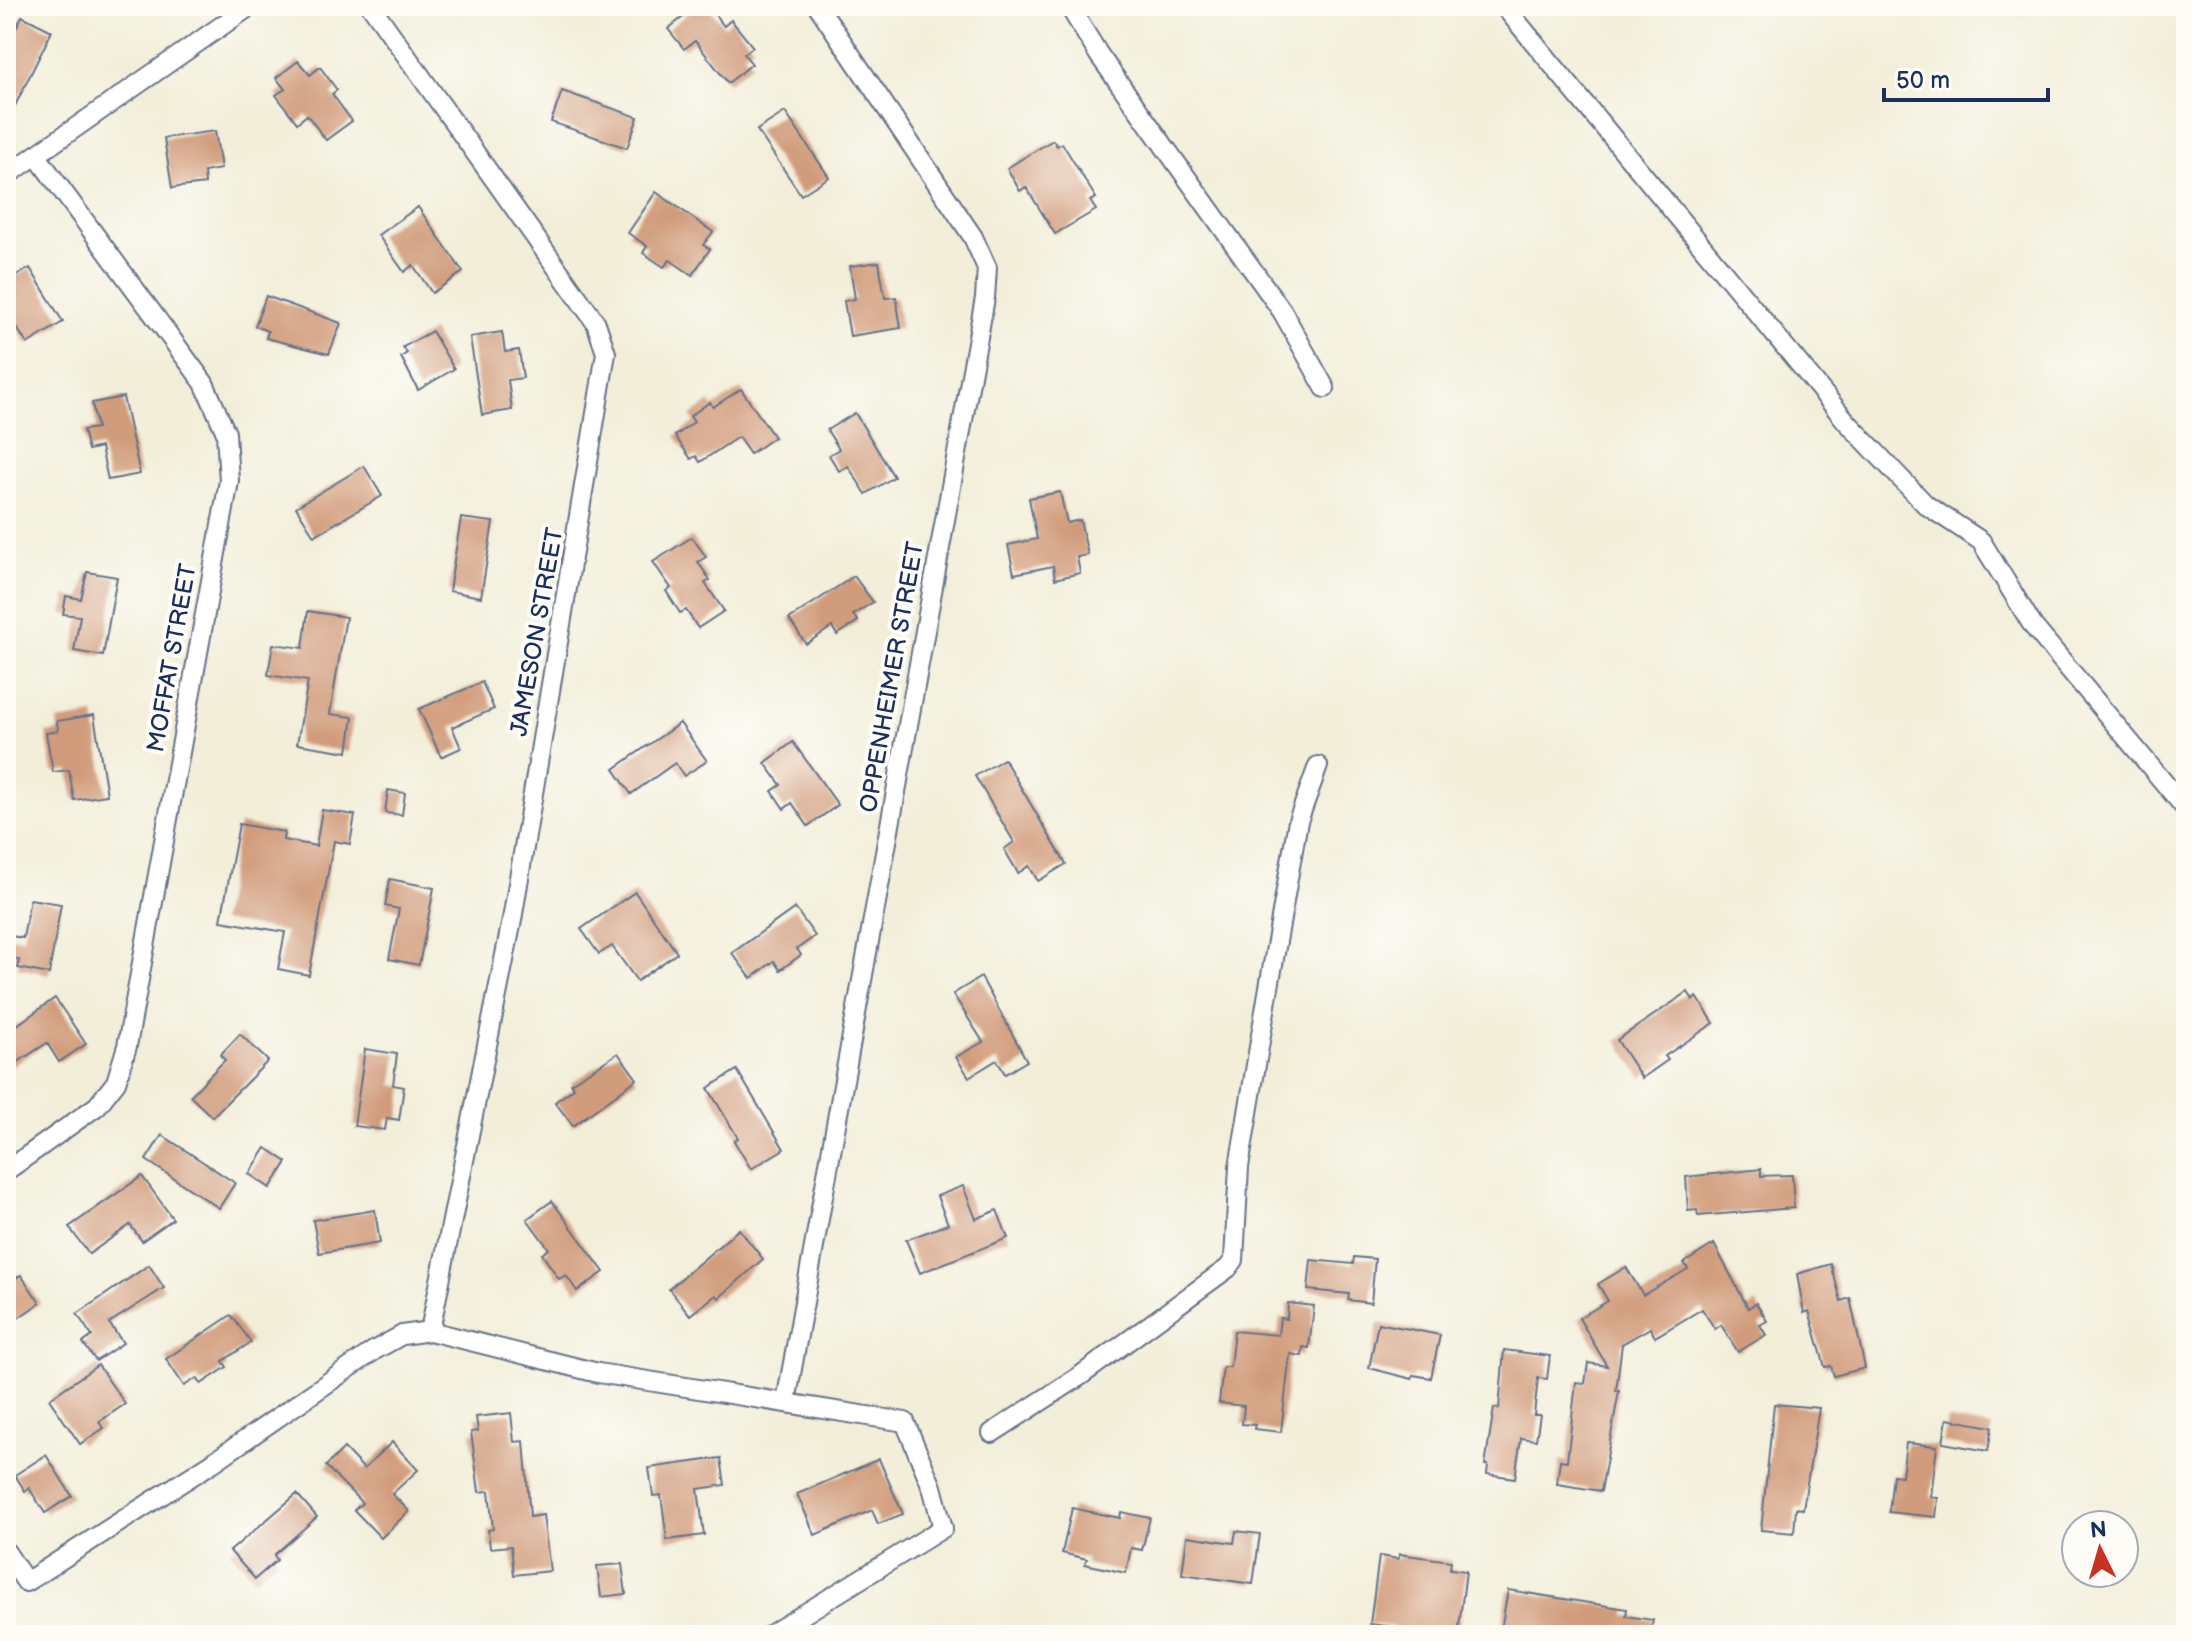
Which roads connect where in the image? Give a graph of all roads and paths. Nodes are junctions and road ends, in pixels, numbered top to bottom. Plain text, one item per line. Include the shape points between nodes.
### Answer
1 (250, 6) edge
2 (371, 6) edge
3 (818, 6) edge
4 (1069, 6) edge
5 (1504, 6) edge
6 (36, 155) junction
7 (6, 176) edge
8 (1325, 388) dead end
9 (1318, 766) dead end
10 (2186, 809) edge
11 (6, 1171) edge
12 (430, 1331) junction
13 (786, 1402) junction
14 (992, 1433) dead end
15 (6, 1552) edge
16 (774, 1634) edge

1 - 6 street
2 - 12 street, JAMESON STREET via 596,323 606,353 512,920
3 - 13 street, OPPENHEIMER STREET via 973,237 987,268
4 - 8 street via 1282,311
5 - 10 street via 1847,422 1926,505 1981,541 2033,626
6 - 7 street
6 - 11 street, MOFFAT STREET via 204,383 226,433 229,481 127,1046 116,1082 97,1106
9 - 14 street via 1298,821 1268,993 1239,1167 1234,1260 1080,1376
12 - 13 street via 598,1373
12 - 15 street via 402,1335 375,1350 26,1582
13 - 16 street via 905,1422 943,1528

